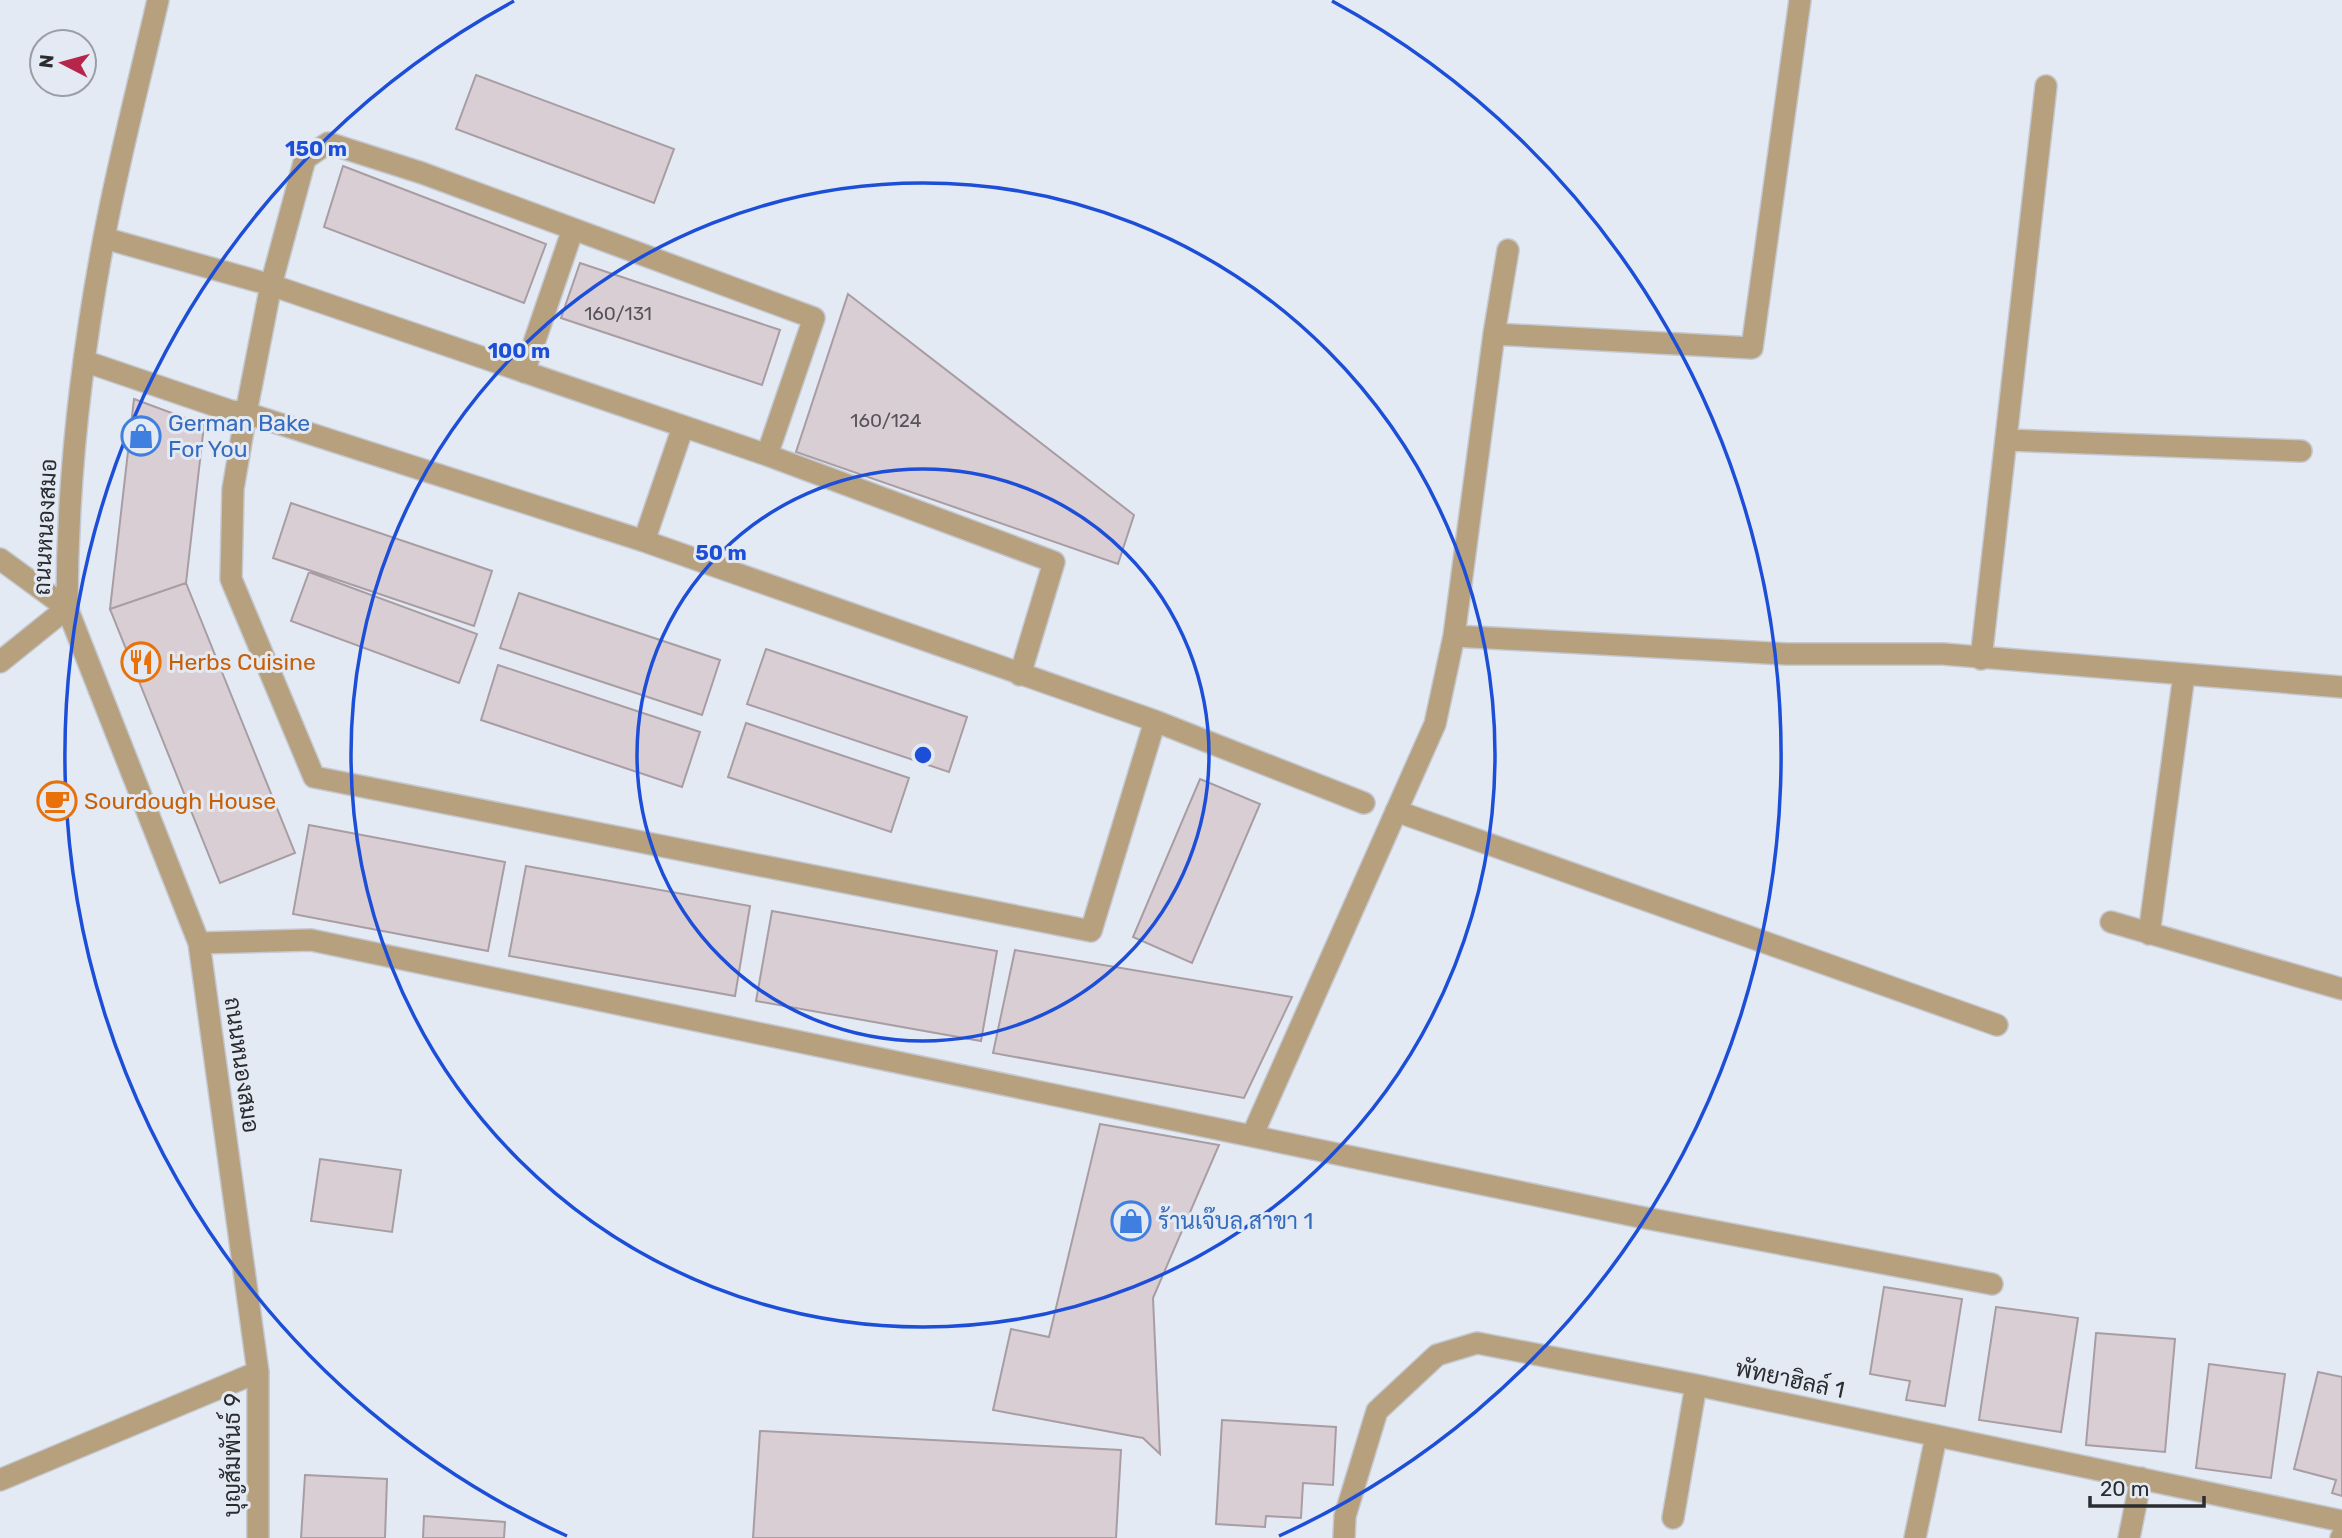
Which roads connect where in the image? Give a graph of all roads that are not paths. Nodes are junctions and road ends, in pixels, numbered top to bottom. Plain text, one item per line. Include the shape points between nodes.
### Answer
1 (158, 0) edge
2 (1800, 0) edge
3 (2046, 86) dead end
4 (573, 229) junction
5 (104, 238) junction
6 (1508, 250) dead end
7 (271, 285) junction
8 (1494, 334) junction
9 (85, 361) junction
10 (524, 372) junction
11 (246, 413) junction
12 (682, 427) junction
13 (2007, 440) junction
14 (2301, 452) dead end
15 (767, 456) junction
16 (644, 541) junction
17 (0, 559) edge
18 (67, 608) junction
19 (1454, 636) junction
20 (1980, 659) junction
21 (0, 662) edge
22 (1020, 675) junction
23 (2184, 675) junction
24 (2342, 687) edge
25 (1155, 721) junction
26 (1364, 803) dead end
27 (1396, 811) junction
28 (2110, 922) dead end
29 (2149, 934) junction
30 (199, 943) junction
31 (2342, 989) edge
32 (1997, 1025) dead end
33 (1252, 1136) junction
34 (1992, 1284) dead end
35 (258, 1372) junction
36 (1696, 1385) junction
37 (1936, 1437) junction
38 (2141, 1478) junction
39 (0, 1480) edge
40 (1673, 1518) dead end
41 (2342, 1521) edge
42 (258, 1538) edge
43 (1345, 1538) edge
44 (1915, 1538) edge
45 (2129, 1538) edge

1 - 5 street, ถนนหนองสมอ
2 - 8 street via 1752,348
3 - 13 street
4 - 7 street via 328,143 305,159
4 - 10 street
4 - 15 street via 814,318
5 - 7 street
5 - 9 street, ถนนหนองสมอ
6 - 8 street
7 - 10 street
7 - 11 street
8 - 19 street
9 - 11 street
9 - 18 street, ถนนหนองสมอ via 67,557
10 - 12 street
11 - 16 street
11 - 25 street via 233,489 232,579 314,777 1091,931
12 - 15 street
12 - 16 street
13 - 14 street
13 - 20 street
15 - 22 street via 1054,562
16 - 22 street
17 - 18 street
18 - 21 street
18 - 30 street, ถนนหนองสมอ
19 - 20 street
19 - 27 street via 1435,724
20 - 23 street
22 - 25 street
23 - 24 street
23 - 29 street
25 - 26 street
27 - 32 street
27 - 33 street
28 - 29 street
29 - 31 street
30 - 33 street via 311,940
30 - 35 street, ถนนหนองสมอ
33 - 34 street
35 - 39 street
35 - 42 street, บุญสัมพันธ์ 9
36 - 37 street, พัทยาฮิลล์ 1
36 - 40 street
36 - 43 street, พัทยาฮิลล์ 1 via 1477,1343 1437,1355 1377,1411 1345,1516
37 - 38 street, พัทยาฮิลล์ 1
37 - 44 street
38 - 41 street, พัทยาฮิลล์ 1
38 - 45 street

